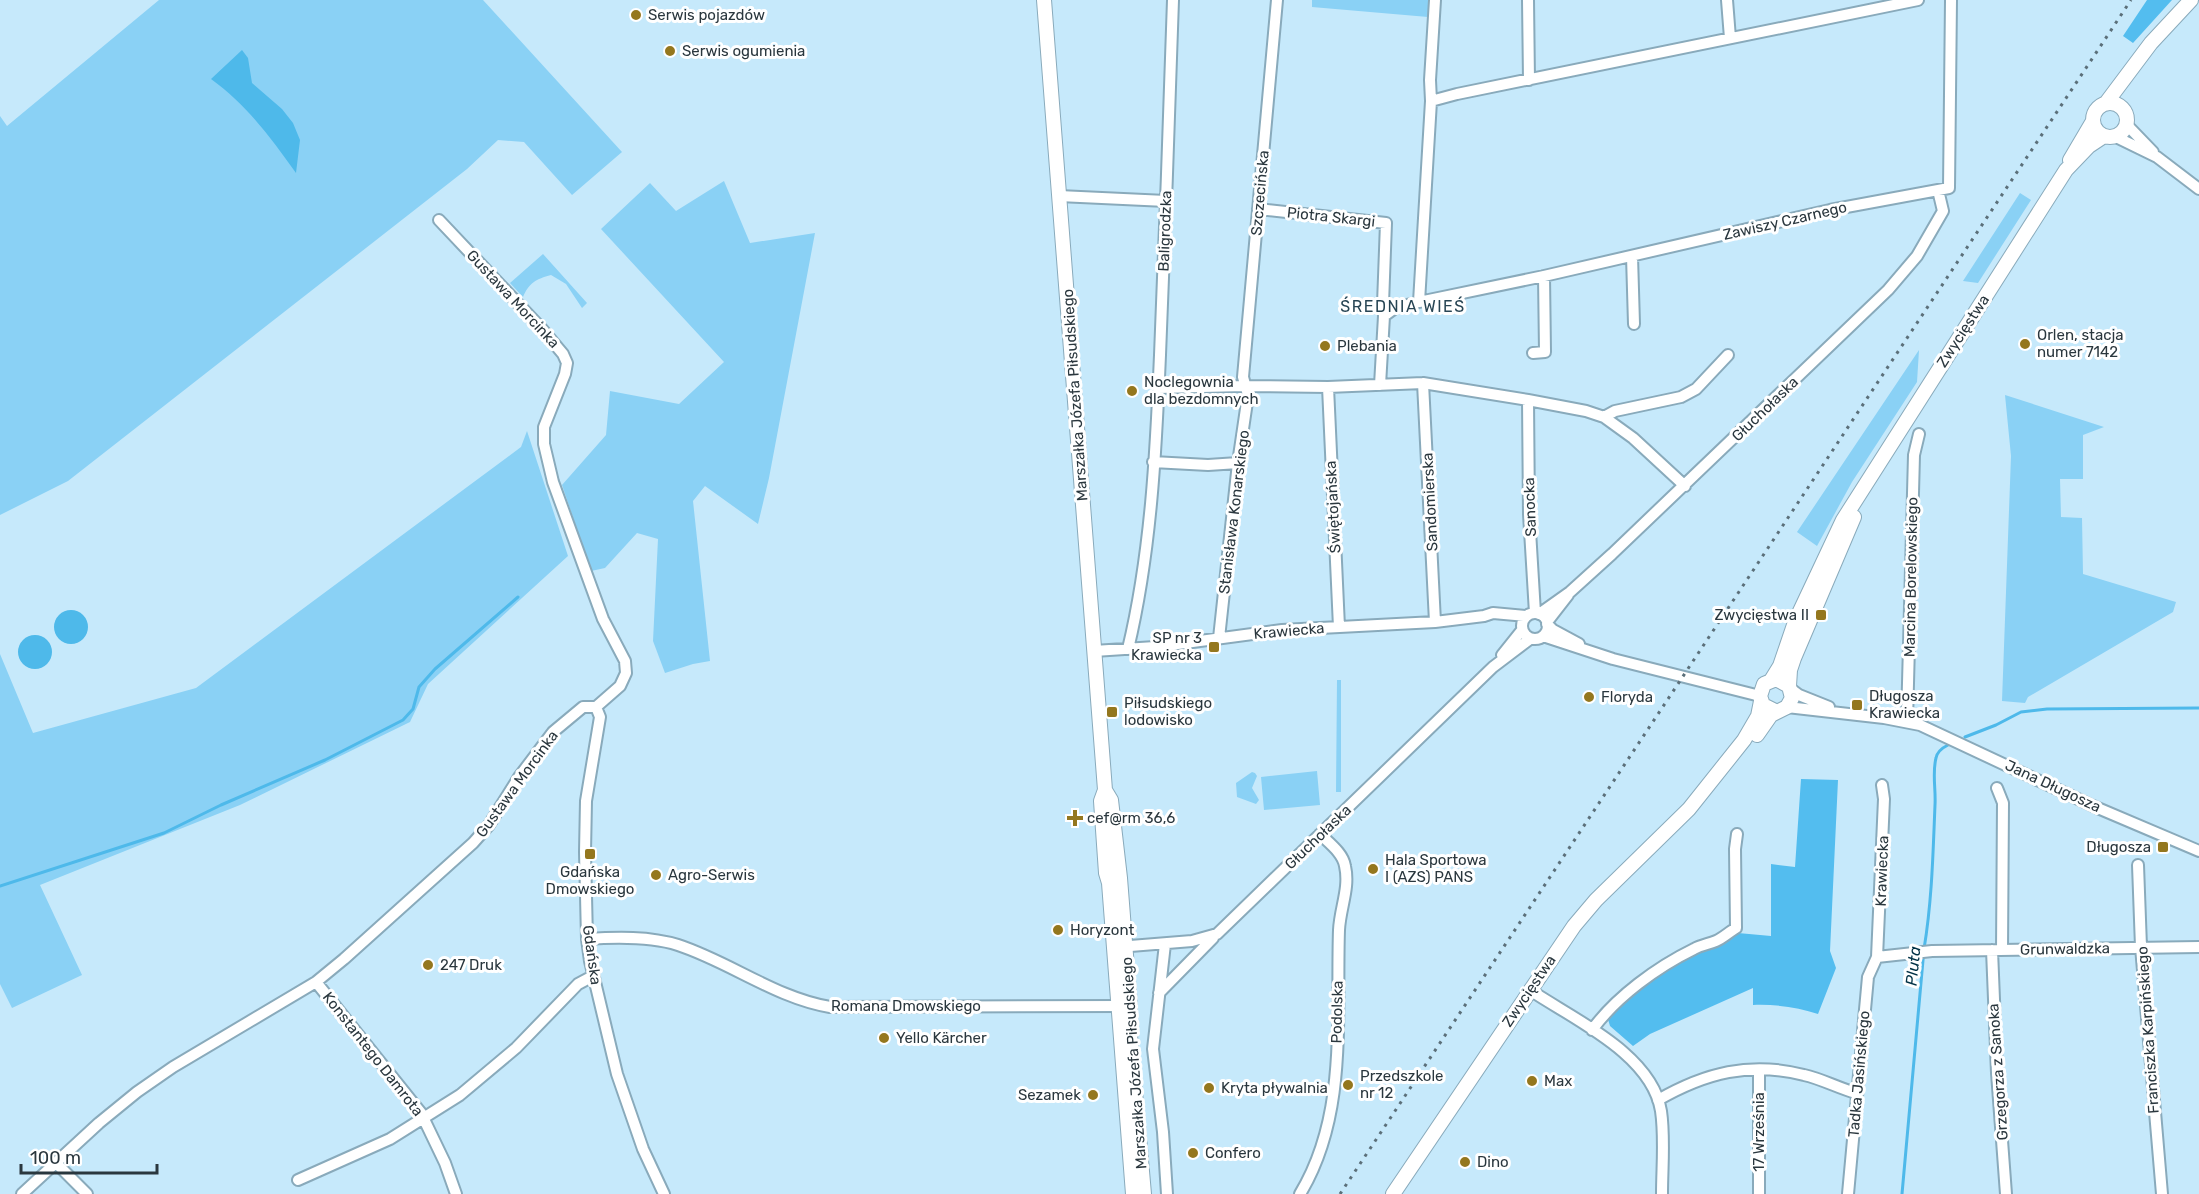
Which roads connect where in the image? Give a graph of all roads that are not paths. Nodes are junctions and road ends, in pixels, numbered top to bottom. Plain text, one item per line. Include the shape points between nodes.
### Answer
1 (1044, 0) edge
2 (1173, 0) edge
3 (1277, 0) edge
4 (1435, 0) edge
5 (1528, 0) edge
6 (1728, 0) edge
7 (1918, 0) edge
8 (1951, 0) edge
9 (2191, 0) edge
10 (1730, 38) junction
11 (2134, 67) junction
12 (1528, 80) junction
13 (1431, 101) junction
14 (2106, 103) junction
15 (2122, 108) junction
16 (2093, 121) junction
17 (2126, 124) junction
18 (2109, 136) junction
19 (2157, 157) junction
20 (2066, 171) junction
21 (2199, 189) edge
22 (1938, 190) junction
23 (1059, 196) junction
24 (1166, 201) junction
25 (1258, 210) junction
26 (439, 220) dead end
27 (1632, 256) junction
28 (1544, 276) junction
29 (1419, 302) junction
30 (1384, 316) junction
31 (1634, 324) dead end
32 (1533, 353) dead end
33 (1728, 355) dead end
34 (1423, 383) junction
35 (1380, 385) junction
36 (1245, 386) junction
37 (1328, 387) junction
38 (1158, 388) junction
39 (1528, 400) junction
40 (1604, 417) junction
41 (1919, 434) dead end
42 (1153, 462) junction
43 (1238, 464) junction
44 (1685, 486) junction
45 (1861, 492) junction
46 (1484, 616) junction
47 (1539, 618) junction
48 (1435, 622) junction
49 (1339, 627) junction
50 (1522, 629) junction
51 (1543, 636) junction
52 (1219, 638) junction
53 (1530, 639) junction
54 (1128, 649) junction
55 (1589, 650) junction
56 (1094, 651) junction
57 (1493, 667) junction
58 (1772, 680) junction
59 (1790, 687) junction
60 (1760, 699) junction
61 (596, 707) junction
62 (1781, 709) junction
63 (1844, 713) junction
64 (1907, 721) junction
65 (1882, 785) dead end
66 (1997, 788) dead end
67 (1689, 808) junction
68 (1320, 834) junction
69 (1737, 834) dead end
70 (2199, 851) edge
71 (2138, 865) dead end
72 (1217, 934) junction
73 (587, 939) junction
74 (1165, 944) junction
75 (1120, 947) junction
76 (2141, 947) junction
77 (2199, 947) edge
78 (1997, 950) junction
79 (1877, 957) junction
80 (593, 976) junction
81 (316, 982) junction
82 (1530, 990) junction
83 (1159, 993) junction
84 (1124, 1006) junction
85 (1592, 1030) junction
86 (1759, 1070) junction
87 (1856, 1093) junction
88 (1658, 1100) junction
89 (424, 1120) junction
90 (1134, 1143) junction
91 (56, 1162) junction
92 (298, 1180) dead end
93 (22, 1194) edge
94 (87, 1194) edge
95 (456, 1194) edge
96 (664, 1194) edge
97 (1133, 1194) edge
98 (1144, 1194) edge
99 (1167, 1194) edge
100 (1300, 1194) edge
101 (1393, 1194) edge
102 (1662, 1194) edge
103 (1759, 1194) edge
104 (1848, 1194) edge
105 (2006, 1194) edge
106 (2162, 1194) edge

1 - 23 main road, Marszałka Józefa Piłsudskiego
2 - 24 street, Baligrodzka
3 - 25 street, Szczecińska
4 - 13 street
5 - 12 street
6 - 10 street
7 - 10 street
8 - 22 street via 1950,175 1949,188
9 - 11 main road
10 - 12 street
11 - 14 main road
11 - 15 main road
12 - 13 street
13 - 29 street
14 - 15 main road
14 - 16 main road via 2095,112
15 - 17 main road
16 - 18 main road via 2096,130
16 - 20 main road, Zwycięstwa
17 - 18 main road via 2124,130
17 - 19 street
18 - 19 street
18 - 20 main road, Zwycięstwa via 2089,146
19 - 21 street
20 - 45 main road, Zwycięstwa
22 - 27 street, Zawiszy Czarnego via 1830,210
22 - 44 street, Głuchołaska via 1943,211 1904,273
23 - 24 street
23 - 56 main road, Marszałka Józefa Piłsudskiego
24 - 38 street, Baligrodzka
25 - 30 street, Piotra Skargi via 1386,223
25 - 36 street, Szczecińska
26 - 61 street, Gustawa Morcinka via 548,335 567,363 544,427 546,452 553,482 603,619 625,661 626,673 620,686
27 - 28 street, Zawiszy Czarnego
27 - 31 street
28 - 29 street, Zawiszy Czarnego
28 - 32 street via 1545,352
29 - 30 street, Zawiszy Czarnego via 1395,308
30 - 35 street, Piotra Skargi
33 - 40 street via 1696,389 1681,397
34 - 35 street
34 - 39 street
34 - 48 street, Sandomierska
35 - 37 street
36 - 37 street
36 - 38 street
36 - 43 street, Stanisława Konarskiego via 1248,395
37 - 49 street, Świętojańska
38 - 42 street, Baligrodzka
39 - 40 street
39 - 47 street, Sanocka via 1529,514
40 - 44 street
41 - 64 street, Marcina Borelowskiego via 1914,454
42 - 43 street
42 - 54 street, Baligrodzka via 1140,596
43 - 52 street, Stanisława Konarskiego
44 - 47 street, Głuchołaska
45 - 58 main road, Zwycięstwa via 1840,526
45 - 59 main road, Zwycięstwa via 1794,658
46 - 47 street, Krawiecka via 1493,613
46 - 48 street, Krawiecka
46 - 50 street, Krawiecka via 1506,620
47 - 50 street via 1523,621
47 - 51 street via 1548,628
47 - 55 street, Krawiecka via 1552,630
48 - 49 street, Krawiecka
49 - 52 street, Krawiecka
50 - 53 street
50 - 57 street, Głuchołaska
51 - 53 street
51 - 55 street, Krawiecka
52 - 54 street, Krawiecka
53 - 57 street, Głuchołaska
54 - 56 street, Krawiecka
55 - 60 street, Krawiecka
56 - 75 main road, Marszałka Józefa Piłsudskiego via 1105,790 1101,801
57 - 68 street, Głuchołaska
58 - 59 main road via 1781,680
58 - 60 main road via 1764,684
59 - 62 main road via 1792,698
59 - 63 street via 1799,695
60 - 62 main road via 1767,708
60 - 67 main road, Zwycięstwa via 1758,716 1744,740
61 - 73 street, Gdańska via 600,717 586,801
61 - 81 street, Gustawa Morcinka via 583,707 553,732 473,843
62 - 63 street
62 - 67 main road, Zwycięstwa via 1765,721 1724,780
63 - 64 street
64 - 70 street, Jana Długosza
65 - 79 street, Krawiecka
66 - 78 street, Grunwaldzka via 2003,803
67 - 82 main road, Zwycięstwa via 1596,900
68 - 72 street, Głuchołaska
68 - 100 street, Podolska via 1340,854 1347,881 1339,925 1333,1104 1323,1145
69 - 85 street via 1736,928 1668,964 1608,1008
71 - 76 street, Franciszka Karpińskiego
72 - 74 street
72 - 83 street, Marszałka Józefa Piłsudskiego
73 - 80 street, Gdańska
73 - 84 street, Romana Dmowskiego via 648,939 679,945 790,996 830,1007
74 - 75 street
74 - 83 street, Marszałka Józefa Piłsudskiego
75 - 84 main road, Marszałka Józefa Piłsudskiego
76 - 77 street, Grunwaldzka
76 - 78 street, Grunwaldzka
76 - 106 street, Franciszka Karpińskiego
78 - 79 street, Grunwaldzka
78 - 105 street, Grzegorza z Sanoka via 1997,1073
79 - 87 street, Tadka Jasińskiego via 1868,977
80 - 89 street via 578,984 500,1063
80 - 96 street, Gdańska via 625,1098
81 - 89 street, Konstantego Damrota via 406,1092
81 - 91 street, Gustawa Morcinka via 146,1085
82 - 85 street
82 - 101 main road, Zwycięstwa
83 - 99 street, Marszałka Józefa Piłsudskiego via 1153,1049
84 - 90 main road, Marszałka Józefa Piłsudskiego
85 - 88 street via 1626,1053
86 - 87 street via 1806,1075
86 - 88 street via 1708,1076
86 - 103 street, 17 Września
87 - 104 street, Tadka Jasińskiego
88 - 102 street
89 - 92 street via 363,1153
89 - 95 street, Konstantego Damrota
90 - 97 main road, Marszałka Józefa Piłsudskiego
90 - 98 main road, Marszałka Józefa Piłsudskiego
91 - 93 street, Gustawa Morcinka
91 - 94 street

